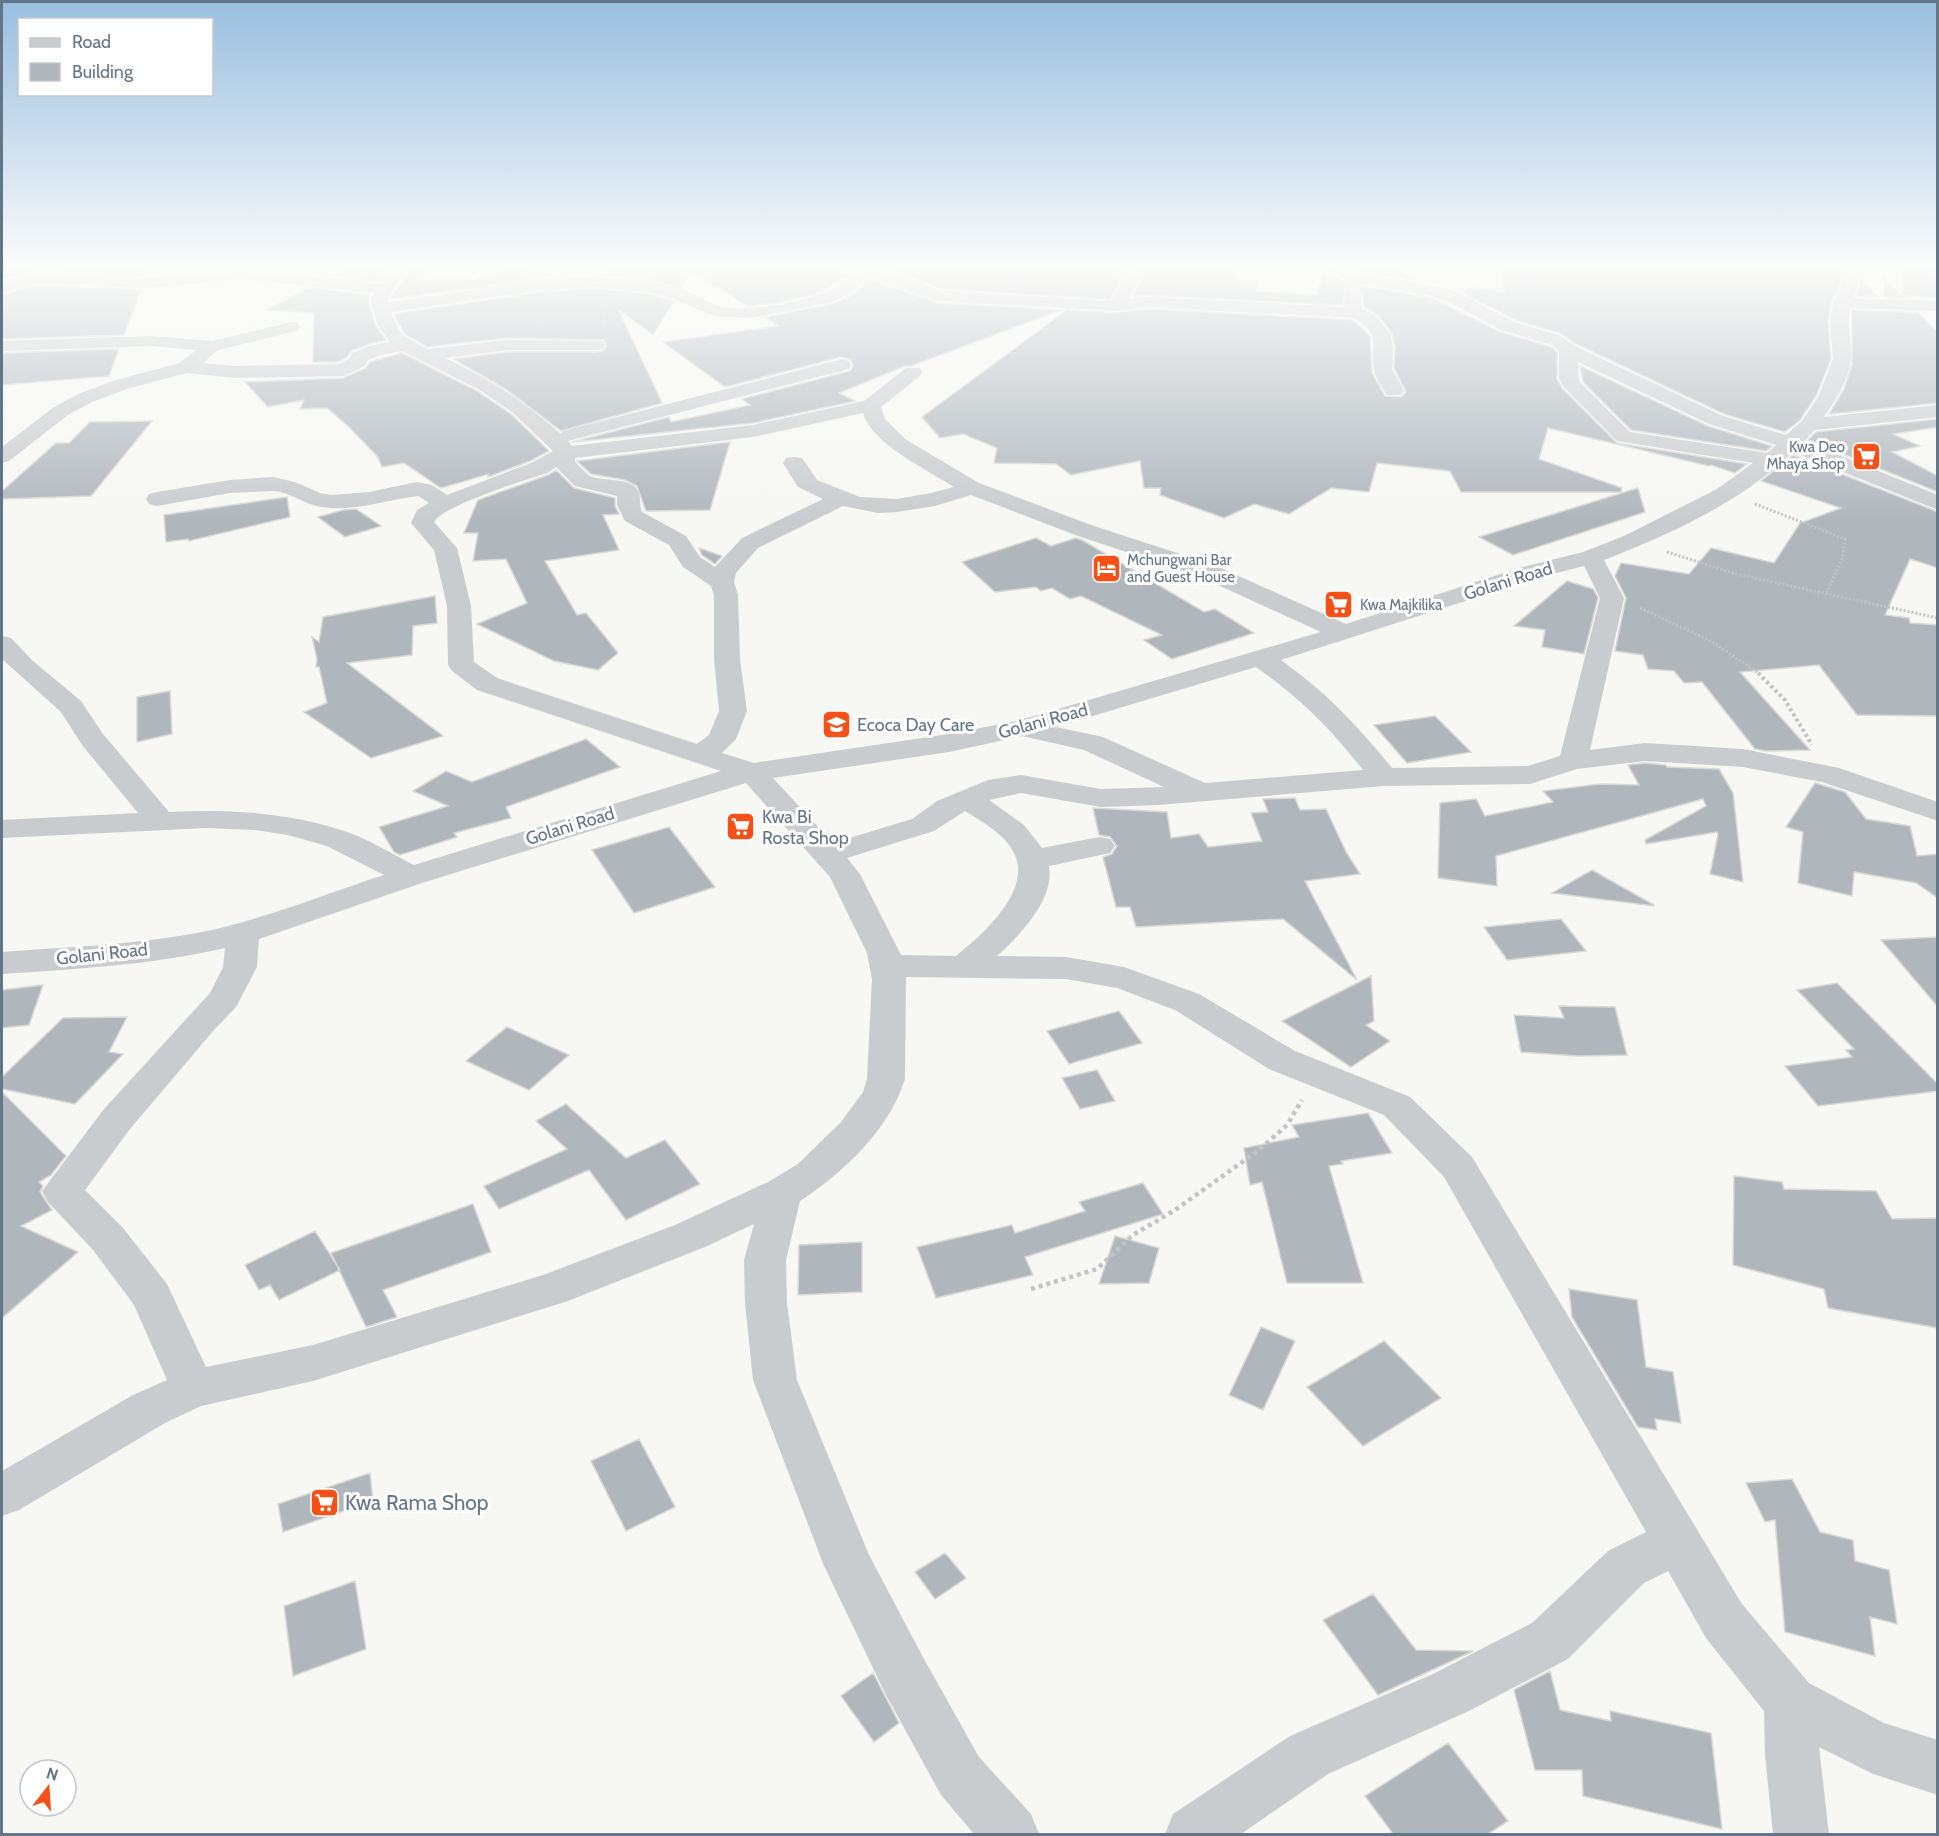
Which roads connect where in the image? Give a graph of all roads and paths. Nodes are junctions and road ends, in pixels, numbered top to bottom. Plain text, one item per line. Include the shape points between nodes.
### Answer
1 (208, 350) edge
2 (383, 350) edge
3 (413, 350) edge
4 (473, 350) edge
5 (1384, 350) edge
6 (1568, 350) joint
7 (1841, 350) edge
8 (425, 356) junction
9 (842, 365) dead end
10 (187, 367) junction
11 (913, 372) dead end
12 (1394, 391) dead end
13 (871, 405) junction
14 (1938, 411) edge
15 (1790, 443) junction
16 (559, 446) junction
17 (2, 457) edge
18 (794, 463) dead end
19 (971, 488) junction
20 (1725, 494) junction
21 (158, 499) dead end
22 (838, 500) junction
23 (446, 503) junction
24 (1938, 503) edge
25 (1632, 541) junction
26 (1591, 557) junction
27 (722, 582) junction
28 (1826, 594) junction
29 (1612, 598) junction
30 (1938, 618) edge
31 (1345, 633) junction
32 (2, 644) edge
33 (1259, 657) junction
34 (1022, 728) junction
35 (703, 754) junction
36 (1573, 761) junction
37 (752, 772) junction
38 (1829, 774) junction
39 (1384, 777) junction
40 (1200, 792) junction
41 (967, 798) junction
42 (1938, 812) edge
43 (161, 822) junction
44 (2, 829) edge
45 (1099, 846) dead end
46 (825, 855) junction
47 (1034, 859) junction
48 (411, 876) junction
49 (243, 933) junction
50 (2, 963) edge
51 (887, 966) junction
52 (963, 968) junction
53 (1318, 1074) junction
54 (782, 1193) junction
55 (1031, 1289) dead end
56 (193, 1389) junction
57 (2, 1495) edge
58 (1678, 1541) junction
59 (1790, 1702) junction
60 (1938, 1768) edge
61 (1011, 1834) edge
62 (1193, 1834) edge
63 (1802, 1834) edge

1 - 10 street
2 - 10 street via 359,357 351,368 343,370 234,372
3 - 8 street
4 - 8 street
5 - 12 street via 1383,369
6 - 15 street via 1716,420
6 - 15 street via 1569,379 1574,387 1624,437
7 - 15 street, Golani Road via 1842,359 1828,397
8 - 16 street via 511,402
9 - 16 street
10 - 17 street via 85,398 61,411
11 - 13 street
13 - 16 street via 753,431
13 - 19 street via 876,421 898,443
14 - 15 street
15 - 20 street, Golani Road
15 - 24 street
16 - 23 street via 539,468
16 - 27 street via 565,464 583,481 628,493 633,516 678,541 692,561
18 - 22 street via 807,483
19 - 22 street via 917,504 887,507
19 - 31 street via 1205,570
20 - 25 street, Golani Road
20 - 28 path via 1845,539 1842,559
21 - 23 street via 273,484 297,488 319,500 370,498 417,489
22 - 27 street via 750,543 724,571
23 - 35 street via 429,510 422,523 446,548 459,606 461,665 487,684
25 - 26 street, Golani Road
25 - 28 path via 1736,574
26 - 29 street
26 - 31 street, Golani Road via 1528,573
27 - 35 street via 733,711 722,739
28 - 30 path
29 - 36 street
29 - 38 path via 1691,629 1730,651 1776,688
31 - 33 street, Golani Road
32 - 43 street via 71,707 92,739
33 - 34 street, Golani Road
33 - 39 street via 1304,689 1341,724
34 - 37 street, Golani Road via 949,743
34 - 40 street via 1093,743
35 - 37 street
36 - 38 street via 1645,752 1702,754
36 - 39 street via 1530,775
37 - 46 street
37 - 48 street, Golani Road
38 - 42 street
39 - 40 street
40 - 41 street via 1101,798 1021,784 988,789
41 - 46 street via 923,825
41 - 47 street via 1020,838
43 - 44 street
43 - 48 street via 255,820 290,826 338,839
45 - 47 street
46 - 51 street via 844,874
47 - 52 street via 1033,880 1021,912 993,944
48 - 49 street, Golani Road
49 - 50 street, Golani Road via 195,944 92,957
49 - 56 street via 240,967 224,999 117,1119 62,1191 108,1239 152,1296
51 - 52 street
51 - 54 street via 886,1079 882,1095 855,1132 812,1174
52 - 53 street via 1066,968 1124,978 1187,1002 1282,1059
53 - 55 path via 1287,1125 1259,1150 1133,1235 1097,1269
53 - 58 street via 1396,1106 1458,1167
54 - 56 street via 690,1236 554,1289 313,1363
54 - 61 street via 765,1260 775,1380 849,1566 905,1677 960,1776
56 - 57 street via 149,1409
58 - 59 street via 1724,1621
58 - 62 street via 1626,1567 1550,1641 1452,1692 1309,1755
59 - 60 street via 1874,1747
59 - 63 street

